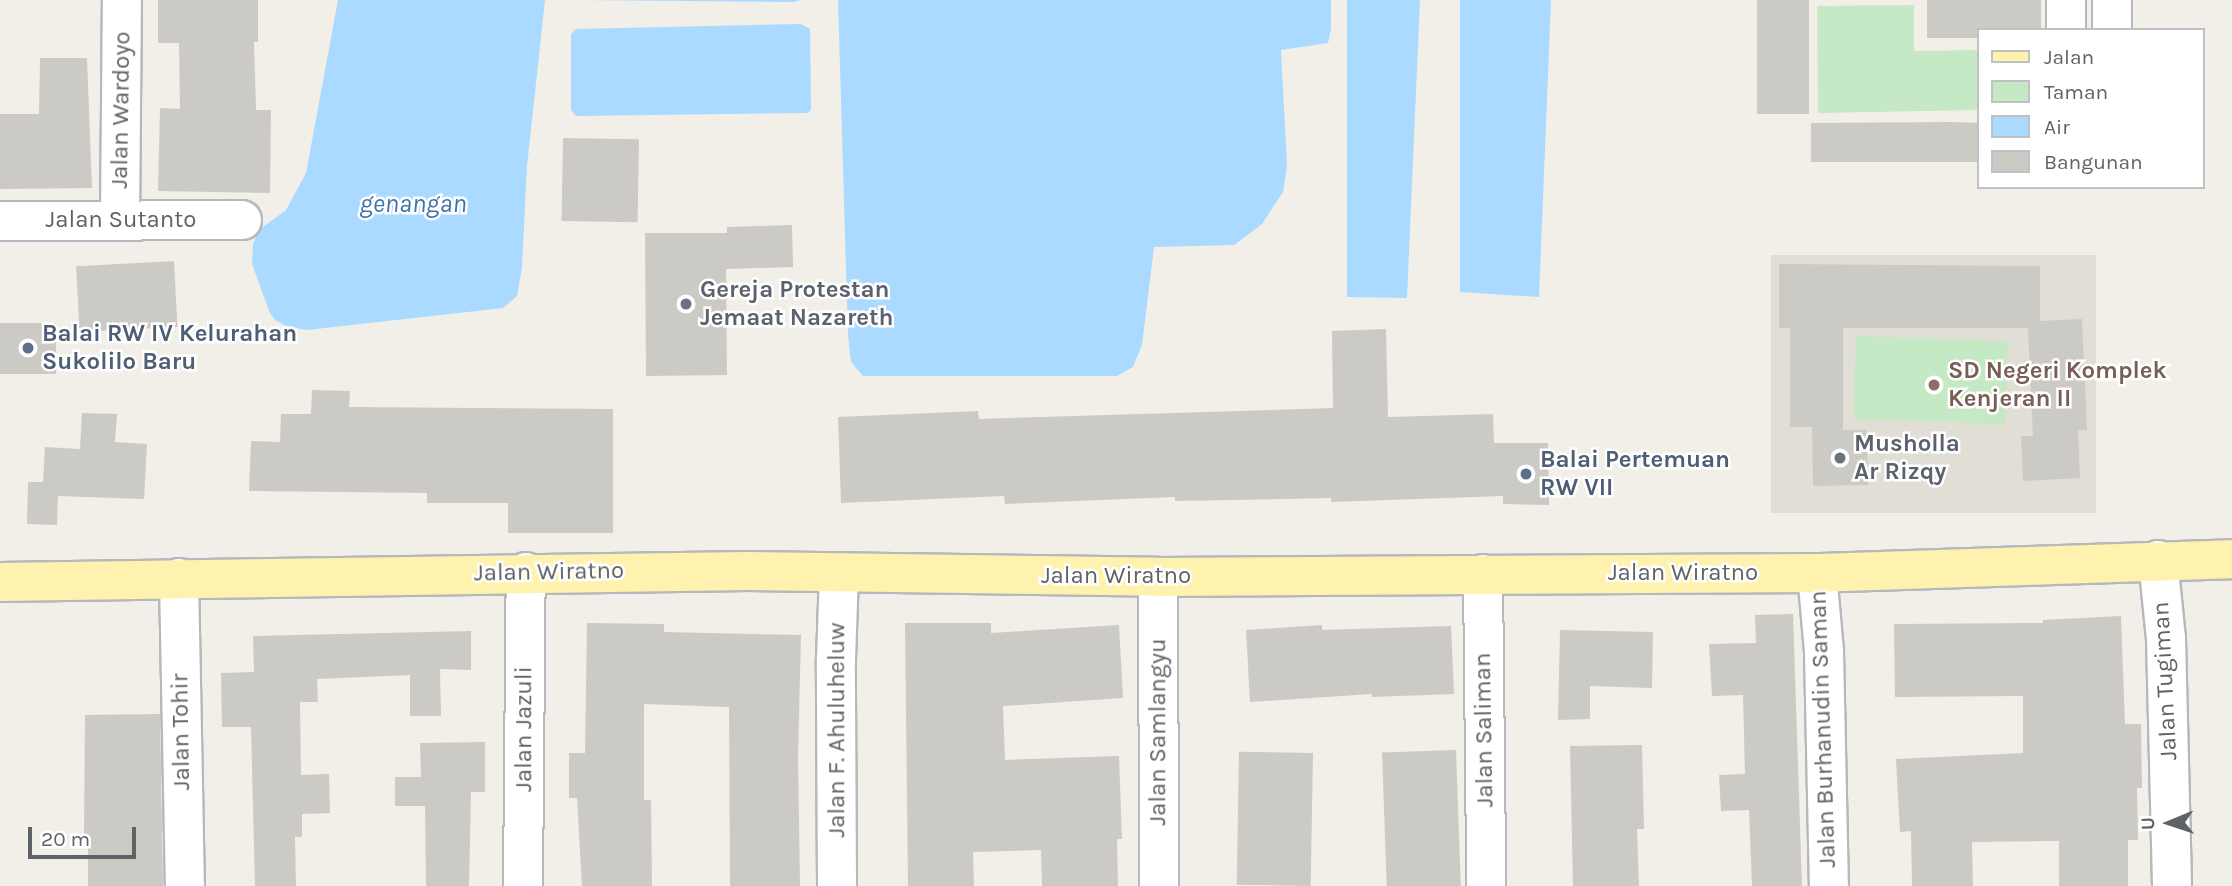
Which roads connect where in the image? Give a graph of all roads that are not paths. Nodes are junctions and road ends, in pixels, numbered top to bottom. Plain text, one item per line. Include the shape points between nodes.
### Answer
1 (122, 0) edge
2 (2066, 0) edge
3 (2112, 0) edge
4 (2066, 28) edge
5 (2112, 28) edge
6 (120, 220) junction
7 (242, 220) dead end
8 (0, 221) edge
9 (2232, 559) edge
10 (2158, 560) junction
11 (526, 572) junction
12 (839, 573) junction
13 (1817, 573) junction
14 (1483, 574) junction
15 (179, 578) junction
16 (1158, 578) junction
17 (0, 582) edge
18 (185, 886) edge
19 (523, 886) edge
20 (837, 886) edge
21 (1159, 886) edge
22 (1486, 886) edge
23 (1829, 886) edge
24 (2172, 886) edge

1 - 6 street, Jalan Wardoyo
2 - 4 street
3 - 5 street
6 - 7 street, Jalan Sutanto
6 - 8 street, Jalan Sutanto
9 - 10 main road, Jalan Wiratno
10 - 13 main road, Jalan Wiratno
10 - 24 street, Jalan Tugiman via 2166,639
11 - 12 main road, Jalan Wiratno
11 - 15 main road, Jalan Wiratno
11 - 19 street, Jalan Jazuli
12 - 16 main road, Jalan Wiratno
12 - 20 street, Jalan F. Ahuluheluw
13 - 14 main road, Jalan Wiratno
13 - 23 street, Jalan Burhanudin Saman via 1824,652
14 - 16 main road, Jalan Wiratno
14 - 22 street, Jalan Saliman
15 - 17 main road, Jalan Wiratno
15 - 18 street, Jalan Tohir
16 - 21 street, Jalan Samlangyu

